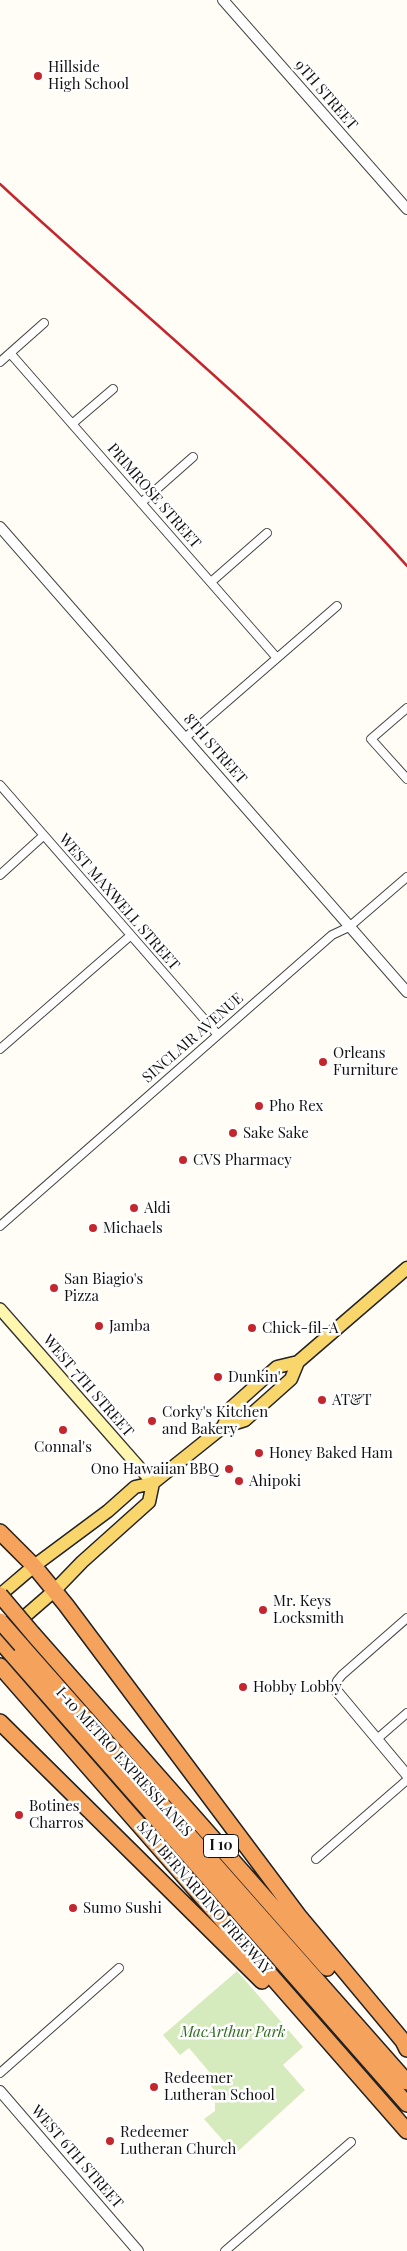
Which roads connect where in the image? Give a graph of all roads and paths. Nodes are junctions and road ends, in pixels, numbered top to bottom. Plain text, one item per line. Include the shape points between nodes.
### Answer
1 (223, 0) edge
2 (407, 209) edge
3 (44, 323) dead end
4 (10, 353) junction
5 (0, 362) edge
6 (113, 389) dead end
7 (72, 424) junction
8 (193, 457) dead end
9 (141, 503) junction
10 (0, 527) edge
11 (267, 533) dead end
12 (211, 582) junction
13 (336, 606) dead end
14 (277, 658) junction
15 (407, 708) edge
16 (185, 738) junction
17 (407, 779) edge
18 (0, 785) edge
19 (43, 836) junction
20 (0, 875) edge
21 (407, 877) edge
22 (349, 927) junction
23 (130, 936) junction
24 (407, 992) edge
25 (218, 1035) junction
26 (0, 1049) edge
27 (0, 1226) edge
28 (407, 1268) edge
29 (0, 1309) edge
30 (298, 1362) junction
31 (223, 1427) junction
32 (153, 1483) junction
33 (0, 1532) edge
34 (34, 1566) junction
35 (54, 1591) junction
36 (0, 1595) edge
37 (407, 1618) edge
38 (0, 1621) edge
39 (0, 1639) edge
40 (17, 1650) junction
41 (0, 1666) edge
42 (335, 1689) joint
43 (407, 1713) edge
44 (0, 1722) edge
45 (377, 1739) junction
46 (92, 1770) junction
47 (407, 1774) edge
48 (407, 1780) edge
49 (316, 1859) dead end
50 (239, 1866) junction
51 (260, 1937) junction
52 (298, 1957) junction
53 (119, 1968) dead end
54 (407, 2049) edge
55 (335, 2050) junction
56 (407, 2060) edge
57 (0, 2073) edge
58 (407, 2082) edge
59 (0, 2091) edge
60 (407, 2104) edge
61 (407, 2131) edge
62 (351, 2142) dead end
63 (137, 2248) edge
64 (224, 2251) edge

1 - 2 street, 9TH STREET
3 - 4 street
4 - 5 street
4 - 7 street, PRIMROSE STREET
6 - 7 street
7 - 9 street, PRIMROSE STREET
8 - 9 street
9 - 12 street, PRIMROSE STREET
10 - 16 street, 8TH STREET
11 - 12 street
12 - 14 street, PRIMROSE STREET
13 - 14 street
14 - 16 street
15 - 17 street via 371,739
16 - 22 street, 8TH STREET
18 - 19 street, WEST MAXWELL STREET
19 - 20 street
19 - 23 street, WEST MAXWELL STREET
21 - 22 street, SINCLAIR AVENUE
22 - 24 street, 8TH STREET
22 - 25 street, SINCLAIR AVENUE via 332,935
23 - 25 street, WEST MAXWELL STREET
23 - 26 street
25 - 27 street, SINCLAIR AVENUE
28 - 30 main road
29 - 32 main road, WEST 7TH STREET
30 - 31 main road via 291,1379 244,1420
30 - 31 main road via 277,1367 261,1380 232,1406
31 - 32 main road
32 - 34 main road via 135,1487 92,1524
32 - 35 main road via 150,1502
33 - 34 highway
34 - 35 highway
34 - 36 main road
35 - 39 main road
35 - 54 highway via 298,1915
36 - 50 highway, I 10, bridge
37 - 42 street via 342,1674
38 - 40 highway, I-10 METRO EXPRESSLANES, bridge
39 - 40 highway, I-10 METRO EXPRESSLANES
40 - 51 highway, I-10 METRO EXPRESSLANES
40 - 52 highway, I-10 METRO EXPRESSLANES
41 - 46 highway, SAN BERNARDINO FREEWAY
42 - 45 street
43 - 45 street
44 - 55 highway via 256,1974 313,2038
45 - 47 street
46 - 51 highway
46 - 55 highway, SAN BERNARDINO FREEWAY
48 - 49 street
50 - 52 highway
50 - 56 highway, I 10
51 - 60 highway, I-10 METRO EXPRESSLANES
52 - 58 highway, I-10 METRO EXPRESSLANES
53 - 57 street
55 - 61 highway, SAN BERNARDINO FREEWAY
59 - 63 street, WEST 6TH STREET
62 - 64 street

